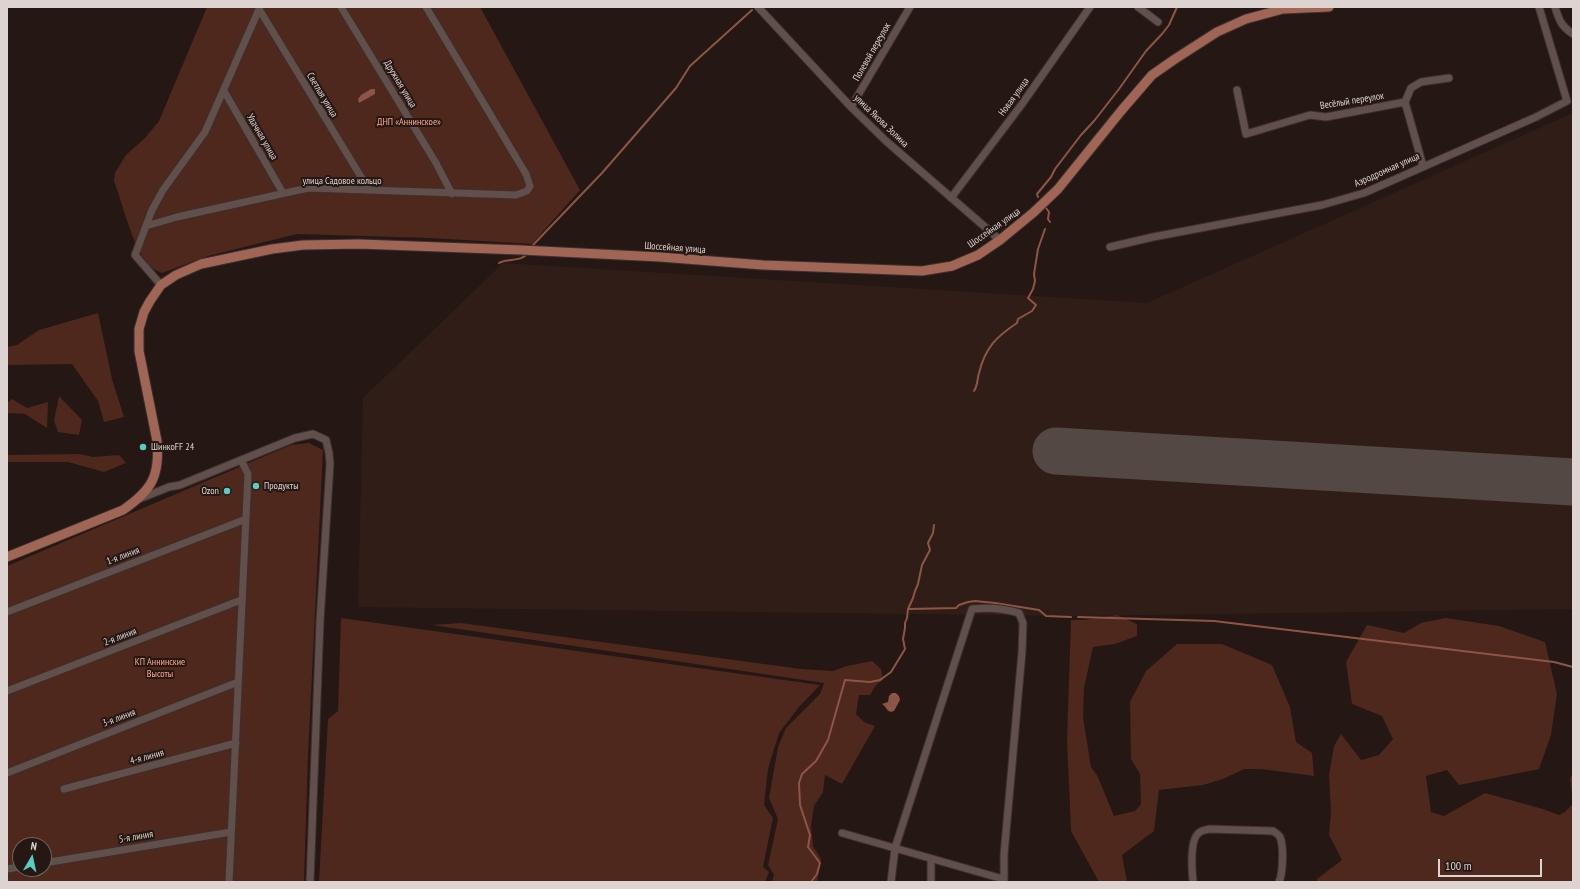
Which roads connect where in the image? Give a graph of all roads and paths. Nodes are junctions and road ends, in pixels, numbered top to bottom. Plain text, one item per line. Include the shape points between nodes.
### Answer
1 (341, 7) edge
2 (426, 7) edge
3 (910, 7) edge
4 (1090, 7) edge
5 (1138, 7) edge
6 (1329, 7) edge
7 (1539, 7) edge
8 (1555, 7) edge
9 (259, 8) edge
10 (760, 8) edge
11 (1158, 22) dead end
12 (1573, 34) edge
13 (1449, 78) dead end
14 (1237, 90) dead end
15 (224, 91) junction
16 (1404, 102) junction
17 (851, 107) junction
18 (1423, 166) junction
19 (369, 190) junction
20 (283, 194) junction
21 (452, 194) junction
22 (951, 198) junction
23 (146, 226) junction
24 (1000, 240) junction
25 (1110, 247) dead end
26 (161, 285) junction
27 (241, 460) junction
28 (139, 499) junction
29 (246, 519) junction
30 (7, 557) edge
31 (241, 600) junction
32 (7, 612) edge
33 (238, 682) junction
34 (7, 691) edge
35 (236, 743) junction
36 (7, 773) edge
37 (64, 789) dead end
38 (231, 832) junction
39 (842, 833) dead end
40 (895, 848) junction
41 (931, 859) junction
42 (52, 862) edge
43 (1003, 880) edge
44 (229, 882) edge
45 (310, 882) edge
46 (891, 882) edge
47 (931, 882) edge
48 (1192, 882) edge
49 (1279, 882) edge

1 - 21 street, Дружная улица via 436,162
2 - 21 street, улица Садовое кольцо via 526,174 530,186 528,191 520,194
3 - 17 street, Полевой переулок
4 - 22 street, Новая улица via 1022,104
5 - 11 street
6 - 24 main road, Шоссейная улица via 1284,9 1246,19 1216,32 1152,75 1058,190
7 - 18 street, Аэродромная улица via 1567,100
8 - 12 street via 1564,28
9 - 15 street
9 - 19 street, Светлая улица
10 - 17 street, улица Якова Золина
13 - 16 street via 1420,82 1410,88
14 - 16 street, Весёлый переулок via 1246,134 1310,115 1326,117
15 - 20 street, Удачная улица
15 - 23 street via 205,132 163,190
16 - 18 street
17 - 22 street, улица Якова Золина
18 - 25 street, Аэродромная улица via 1364,193 1322,205
19 - 20 street, улица Садовое кольцо via 308,188
19 - 21 street, улица Садовое кольцо
20 - 23 street, улица Садовое кольцо
22 - 24 street, улица Якова Золина
23 - 26 street via 135,255
24 - 26 main road, Шоссейная улица via 978,255 952,266 922,272 521,250 359,244 303,245 200,264
26 - 28 main road via 144,312 139,329 140,350 158,455 157,469 151,485
27 - 28 street
27 - 29 street via 248,474
27 - 45 street via 295,438 313,434 326,440 330,453 320,621
28 - 30 main road via 123,510
29 - 31 street
29 - 32 street, 1-я линия
31 - 33 street
31 - 34 street, 2-я линия
33 - 35 street
33 - 36 street, 3-я линия
35 - 37 street, 4-я линия
35 - 38 street
38 - 42 street, 5-я линия
38 - 44 street
39 - 40 street
40 - 41 street
40 - 43 street via 972,609 1005,609 1019,614 1023,622
40 - 46 street
41 - 43 street
41 - 47 street
48 - 49 street via 1195,837 1199,832 1209,829 1273,831 1278,834 1282,847

